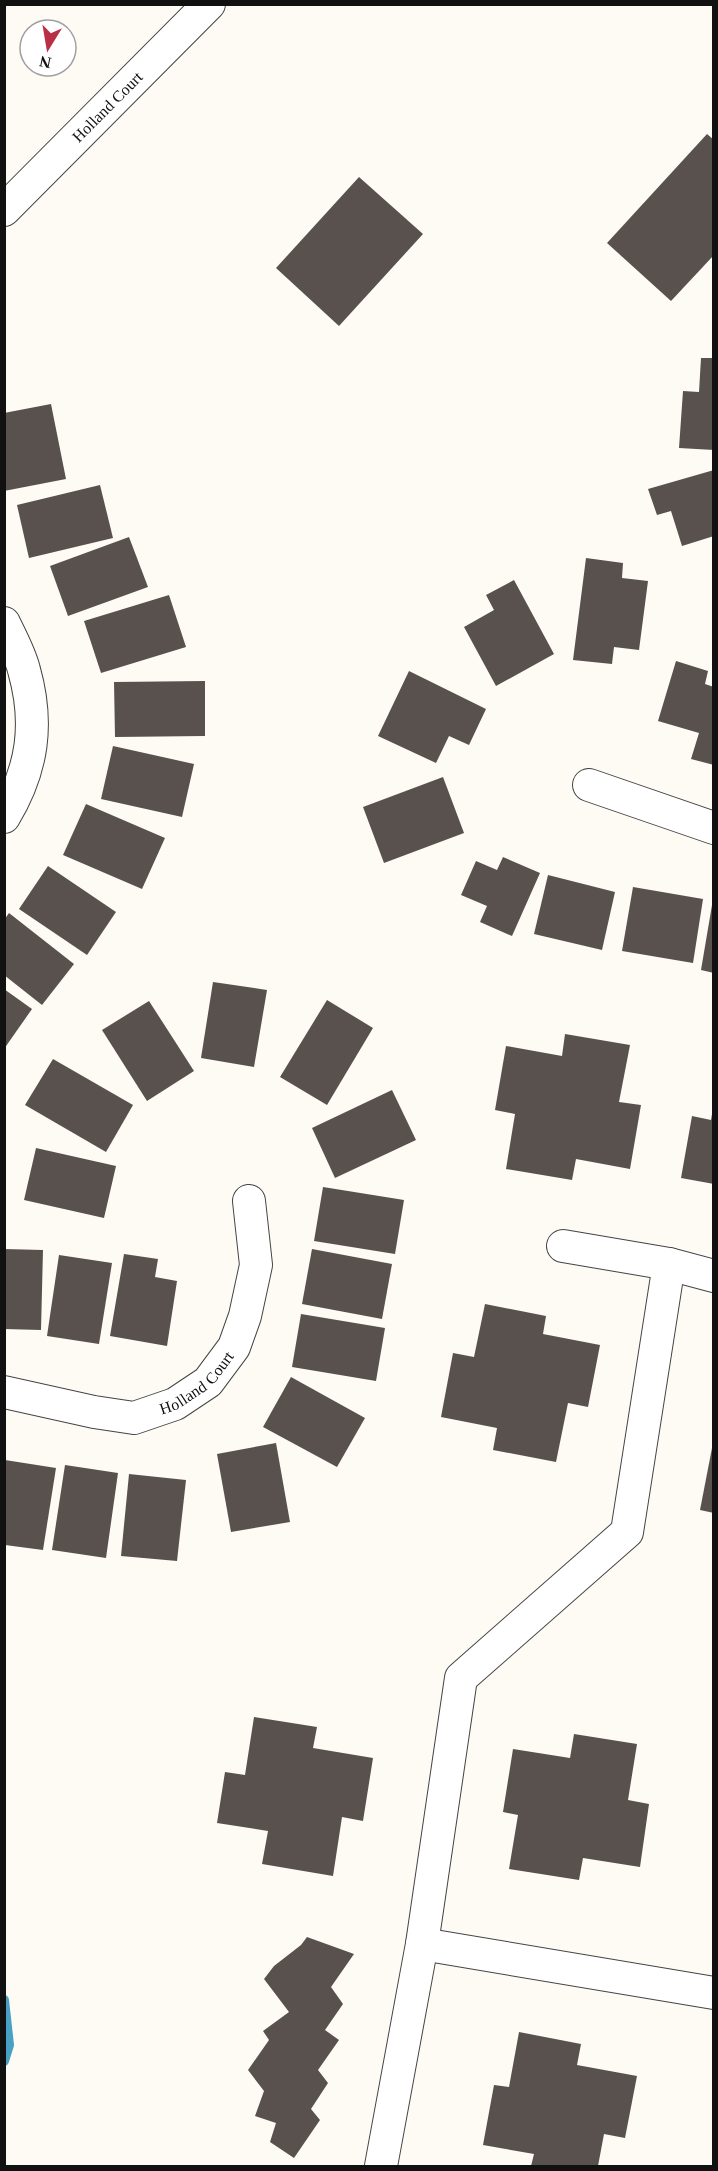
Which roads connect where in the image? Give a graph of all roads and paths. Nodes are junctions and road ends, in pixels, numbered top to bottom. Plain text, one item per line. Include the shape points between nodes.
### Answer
1 (209, 4) edge
2 (4, 210) edge
3 (4, 623) edge
4 (589, 785) dead end
5 (4, 817) edge
6 (714, 828) edge
7 (249, 1201) dead end
8 (563, 1246) dead end
9 (669, 1264) junction
10 (714, 1276) edge
11 (4, 1392) edge
12 (422, 1944) junction
13 (714, 1993) edge
14 (381, 2166) edge

1 - 2 street, Holland Court
3 - 5 street via 24,668 33,712 30,755 17,796
4 - 6 street
7 - 11 street, Holland Court via 255,1264 245,1317 234,1347 208,1382 175,1404 134,1418
8 - 9 street
9 - 10 street
9 - 12 street via 627,1532 461,1678
12 - 13 street
12 - 14 street

